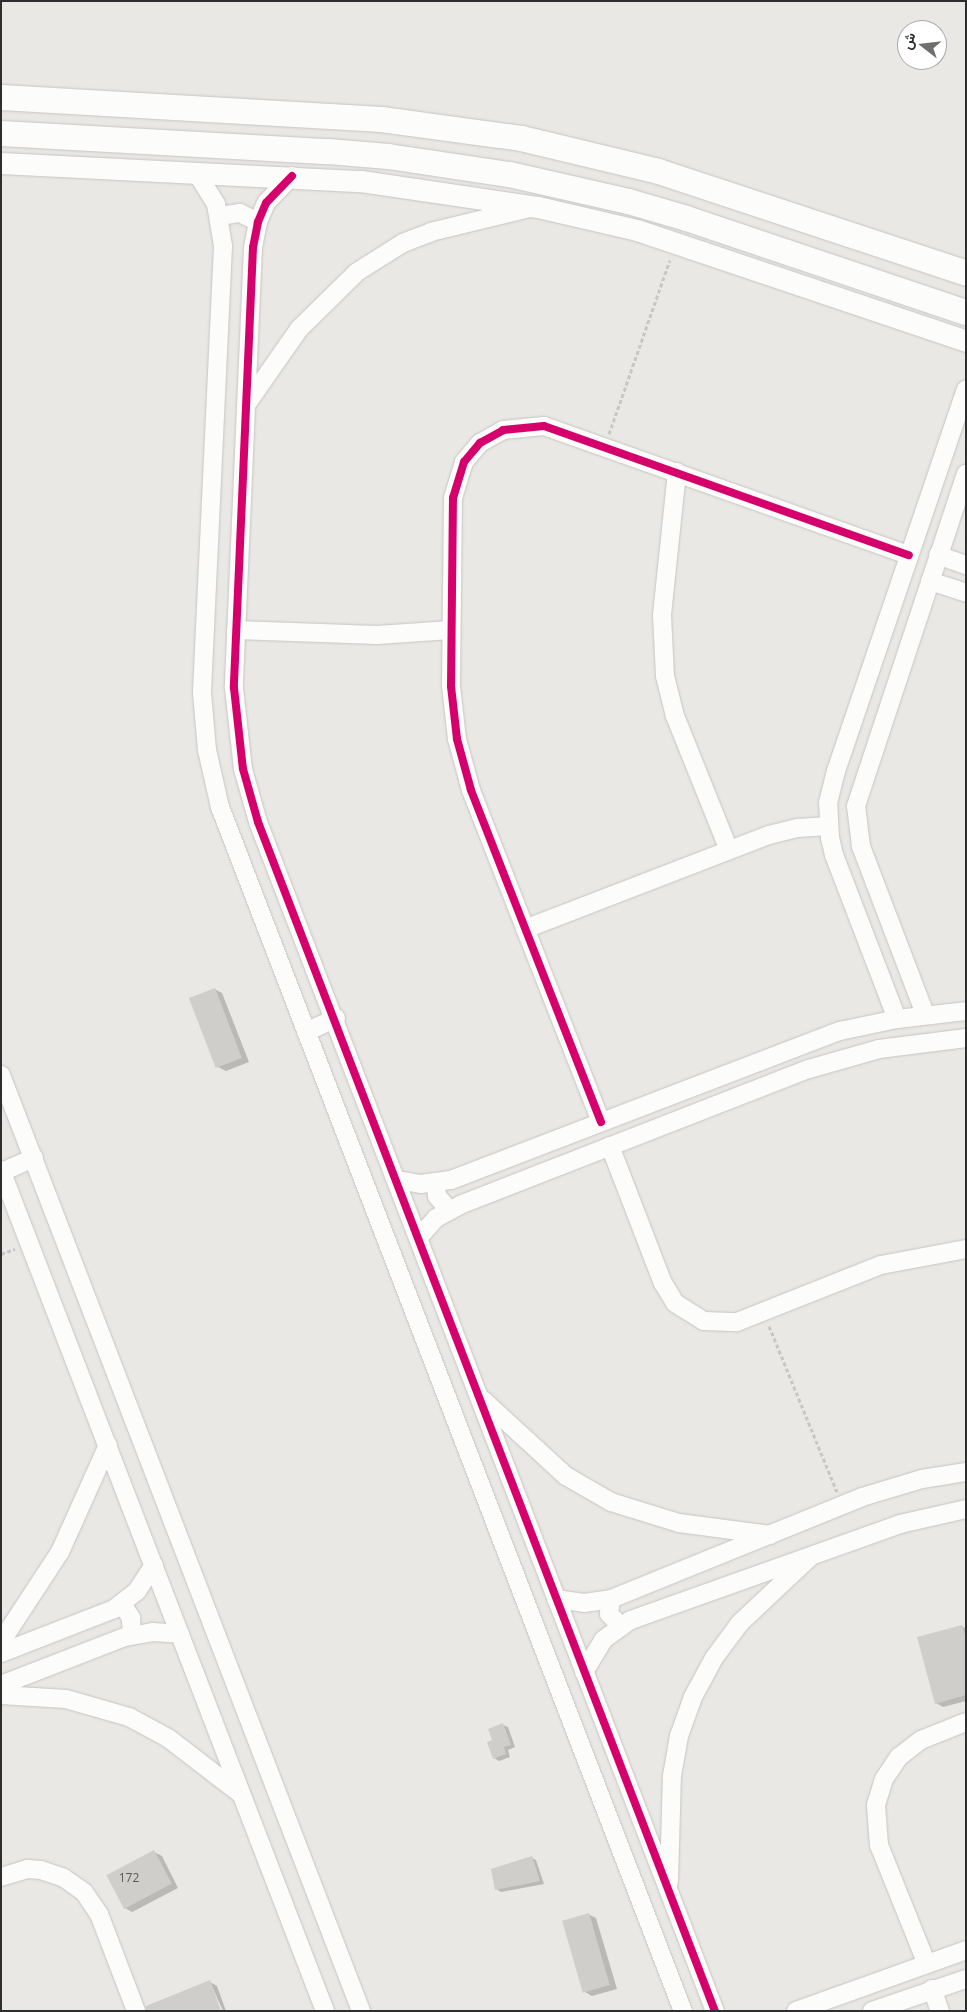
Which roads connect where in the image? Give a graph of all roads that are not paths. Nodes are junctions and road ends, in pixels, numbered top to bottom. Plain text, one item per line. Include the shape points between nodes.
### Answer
1 (1, 97) edge
2 (1, 133) edge
3 (1, 163) edge
4 (196, 172) junction
5 (292, 176) junction
6 (538, 207) junction
7 (220, 216) junction
8 (258, 222) junction
9 (966, 273) edge
10 (966, 312) edge
11 (966, 341) edge
12 (966, 390) edge
13 (246, 406) junction
14 (677, 472) junction
15 (966, 474) edge
16 (910, 555) junction
17 (938, 556) junction
18 (966, 565) edge
19 (930, 581) junction
20 (966, 593) edge
21 (236, 630) junction
22 (451, 630) junction
23 (876, 654) junction
24 (903, 663) junction
25 (828, 826) junction
26 (729, 850) junction
27 (525, 930) junction
28 (966, 1011) edge
29 (925, 1014) junction
30 (336, 1018) junction
31 (896, 1019) junction
32 (306, 1032) junction
33 (966, 1038) edge
34 (1, 1075) edge
35 (601, 1122) junction
36 (610, 1146) junction
37 (34, 1158) junction
38 (2, 1171) edge
39 (398, 1180) junction
40 (436, 1183) junction
41 (449, 1210) junction
42 (419, 1237) junction
43 (966, 1249) edge
44 (480, 1397) junction
45 (108, 1445) junction
46 (966, 1472) edge
47 (966, 1508) edge
48 (770, 1535) junction
49 (816, 1552) junction
50 (154, 1565) junction
51 (611, 1599) junction
52 (556, 1600) junction
53 (122, 1604) junction
54 (621, 1626) junction
55 (180, 1634) junction
56 (132, 1635) junction
57 (1, 1642) edge
58 (1, 1653) edge
59 (584, 1672) junction
60 (1, 1685) edge
61 (1, 1695) edge
62 (966, 1722) edge
63 (242, 1795) junction
64 (1, 1877) edge
65 (669, 1892) junction
66 (966, 1950) edge
67 (926, 1962) junction
68 (966, 1979) edge
69 (932, 1989) junction
70 (136, 2011) edge
71 (325, 2011) edge
72 (361, 2011) edge
73 (683, 2011) edge
74 (716, 2011) edge
75 (796, 2011) edge
76 (872, 2011) edge
77 (940, 2011) edge

1 - 9 main road via 381,119 521,138 658,170
2 - 10 main road via 328,151 388,156 509,174 686,218
3 - 4 street
4 - 5 street
4 - 7 street via 210,192
5 - 6 street via 412,187
5 - 8 street via 270,198
6 - 11 street via 676,243
6 - 13 street via 460,223 403,243 379,257 317,308
7 - 8 street via 240,213
7 - 32 street via 223,246 203,663 205,731 212,779 228,835
8 - 13 street via 253,247
12 - 16 street
13 - 21 street
14 - 16 street
14 - 22 street via 557,430 530,426 503,430 480,443 459,474 453,498
14 - 26 street via 662,615 665,676 675,716
15 - 17 street
16 - 23 street
17 - 18 street
17 - 19 street
19 - 20 street
19 - 24 street
21 - 22 street via 386,634
21 - 30 street via 235,715 250,795
22 - 27 street via 453,712 463,765
23 - 24 street
23 - 25 street via 831,786
24 - 29 street via 859,793 856,820 861,846
25 - 26 street via 784,830
25 - 31 street via 834,855
26 - 27 street
27 - 35 street
28 - 29 street
29 - 31 street
30 - 32 street
30 - 39 street
31 - 35 street via 804,1043
32 - 73 street
33 - 36 street via 915,1043 844,1058
34 - 37 street
35 - 40 street
36 - 41 street
36 - 43 street via 663,1284 675,1303 693,1316 715,1323 737,1322 881,1266
37 - 38 street
37 - 72 street
38 - 45 street
39 - 40 street
39 - 42 street
40 - 41 street via 437,1196
41 - 42 street
42 - 44 street
44 - 48 street via 566,1476 611,1502 679,1523
44 - 52 street
45 - 50 street
45 - 57 street via 60,1552
46 - 48 street via 922,1479
47 - 49 street via 900,1524
48 - 51 street
49 - 54 street
49 - 65 street via 740,1623 714,1658 693,1697 679,1736 672,1776
50 - 53 street via 143,1584
50 - 55 street
51 - 52 street via 584,1603
51 - 54 street via 608,1614
52 - 59 street
53 - 56 street via 131,1618
53 - 58 street
54 - 59 street via 594,1649
55 - 56 street via 153,1632
55 - 63 street
56 - 60 street
59 - 65 street
61 - 63 street via 73,1701 130,1717 168,1738
62 - 67 street via 930,1736 899,1757 884,1779 876,1805 879,1845
63 - 71 street
64 - 70 street via 28,1869 41,1870 64,1878 84,1892 99,1914
65 - 74 street
66 - 67 street
67 - 75 street
68 - 69 street
69 - 76 street
69 - 77 street

